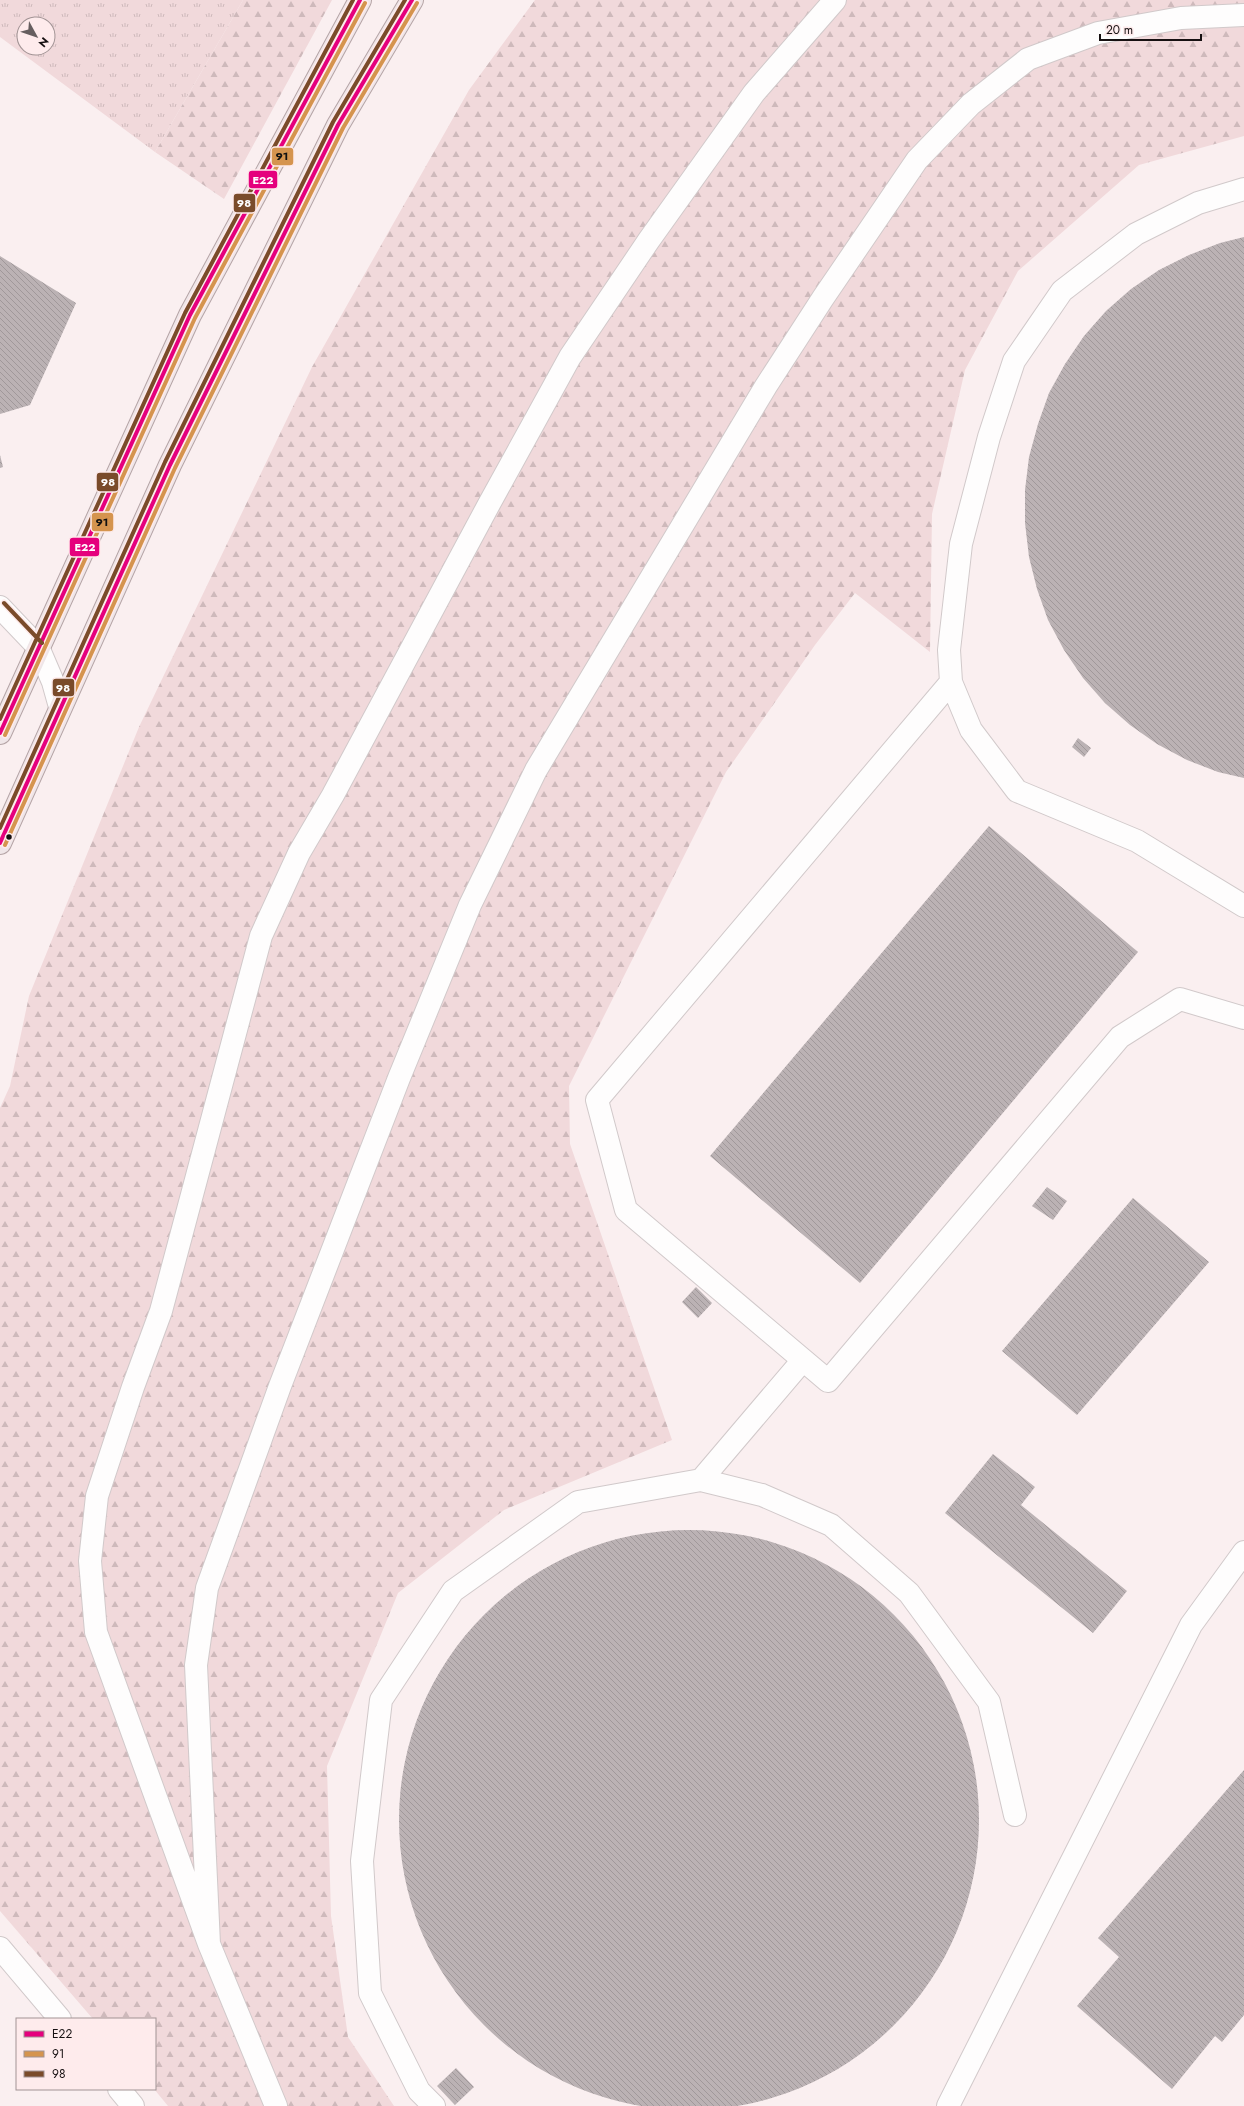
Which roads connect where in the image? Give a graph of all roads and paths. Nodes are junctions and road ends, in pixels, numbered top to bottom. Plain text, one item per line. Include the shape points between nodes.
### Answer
1 (360, 0) edge
2 (412, 0) edge
3 (835, 0) edge
4 (1244, 15) edge
5 (1244, 189) edge
6 (0, 607) edge
7 (38, 647) junction
8 (951, 682) junction
9 (60, 707) junction
10 (0, 733) edge
11 (0, 843) edge
12 (1244, 906) edge
13 (1244, 1018) edge
14 (803, 1360) junction
15 (701, 1480) junction
16 (1244, 1552) edge
17 (1015, 1815) dead end
18 (209, 1944) junction
19 (0, 1948) edge
20 (59, 2018) edge
21 (120, 2090) edge
22 (133, 2106) edge
23 (276, 2106) edge
24 (434, 2106) edge
25 (948, 2106) edge

1 - 7 main road via 190,315
2 - 9 main road via 331,139 170,465
3 - 18 street via 754,93 649,240 570,357 333,795 299,853 262,936 161,1310 97,1496 90,1560 96,1632
4 - 18 street via 1182,18 1098,33 1028,59 971,104 916,160 822,298 766,386 536,770 470,906 399,1078 280,1386 207,1588 196,1665
5 - 8 street via 1198,203 1136,234 1062,291 1014,361 989,437 961,544 949,650
6 - 7 street
7 - 9 street via 53,682
7 - 10 main road
8 - 12 street via 971,730 1017,791 1137,841
8 - 14 street via 597,1100 626,1210
9 - 11 main road
13 - 14 street via 1180,999 1120,1037 828,1381
14 - 15 street
15 - 17 street via 762,1495 831,1525 909,1593 989,1702
15 - 24 street via 578,1502 453,1591 381,1700 362,1861 370,1993 419,2092
16 - 25 street via 1191,1625
18 - 23 street
19 - 20 street
21 - 22 street

